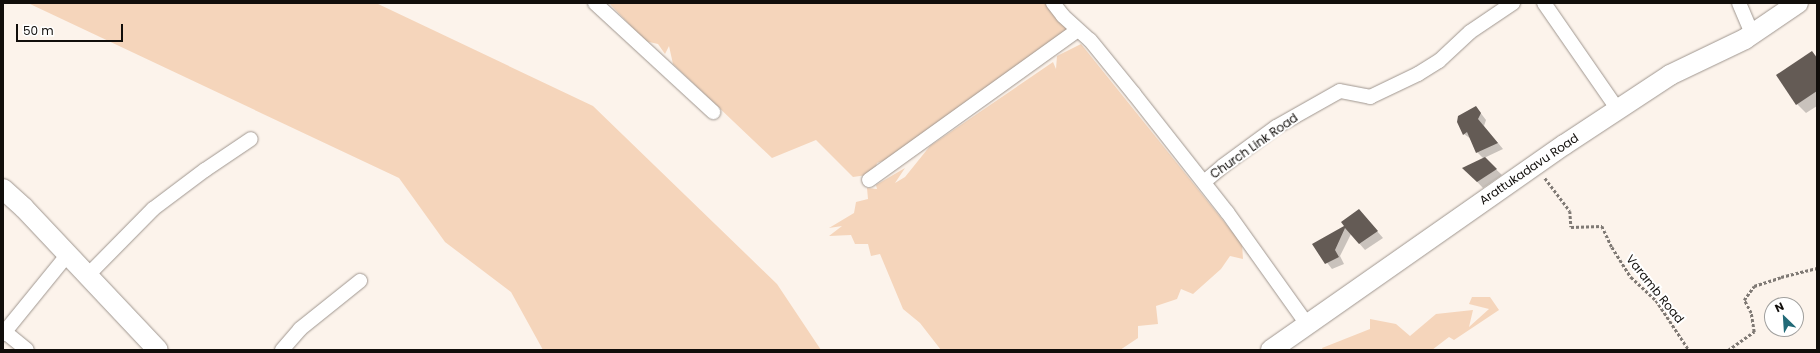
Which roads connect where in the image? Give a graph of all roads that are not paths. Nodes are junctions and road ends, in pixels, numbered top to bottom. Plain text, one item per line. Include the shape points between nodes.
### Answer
1 (595, 3) edge
2 (1053, 3) edge
3 (1513, 3) edge
4 (1544, 3) edge
5 (1738, 3) edge
6 (1798, 3) edge
7 (1078, 30) junction
8 (1752, 34) junction
9 (1618, 110) junction
10 (713, 112) dead end
11 (251, 140) dead end
12 (869, 180) dead end
13 (1204, 182) junction
14 (3, 189) edge
15 (68, 254) junction
16 (88, 275) junction
17 (360, 281) dead end
18 (1307, 324) junction
19 (4, 333) edge
20 (27, 350) edge
21 (158, 350) edge
22 (282, 350) edge
23 (1271, 350) edge

1 - 10 street
2 - 7 street
3 - 13 street, Church Link Road via 1470,32 1439,61 1418,74 1370,97 1340,91 1276,128
4 - 9 street
5 - 8 street
6 - 8 main road, Arattukadavu Road
7 - 12 street
7 - 13 street via 1090,40
8 - 9 main road, Arattukadavu Road via 1670,75
9 - 18 main road, Arattukadavu Road
11 - 16 street via 153,209
13 - 18 street
14 - 15 main road
15 - 16 main road
15 - 19 street
16 - 21 main road
17 - 22 street via 300,329
18 - 23 main road, Arattukadavu Road
19 - 20 street

